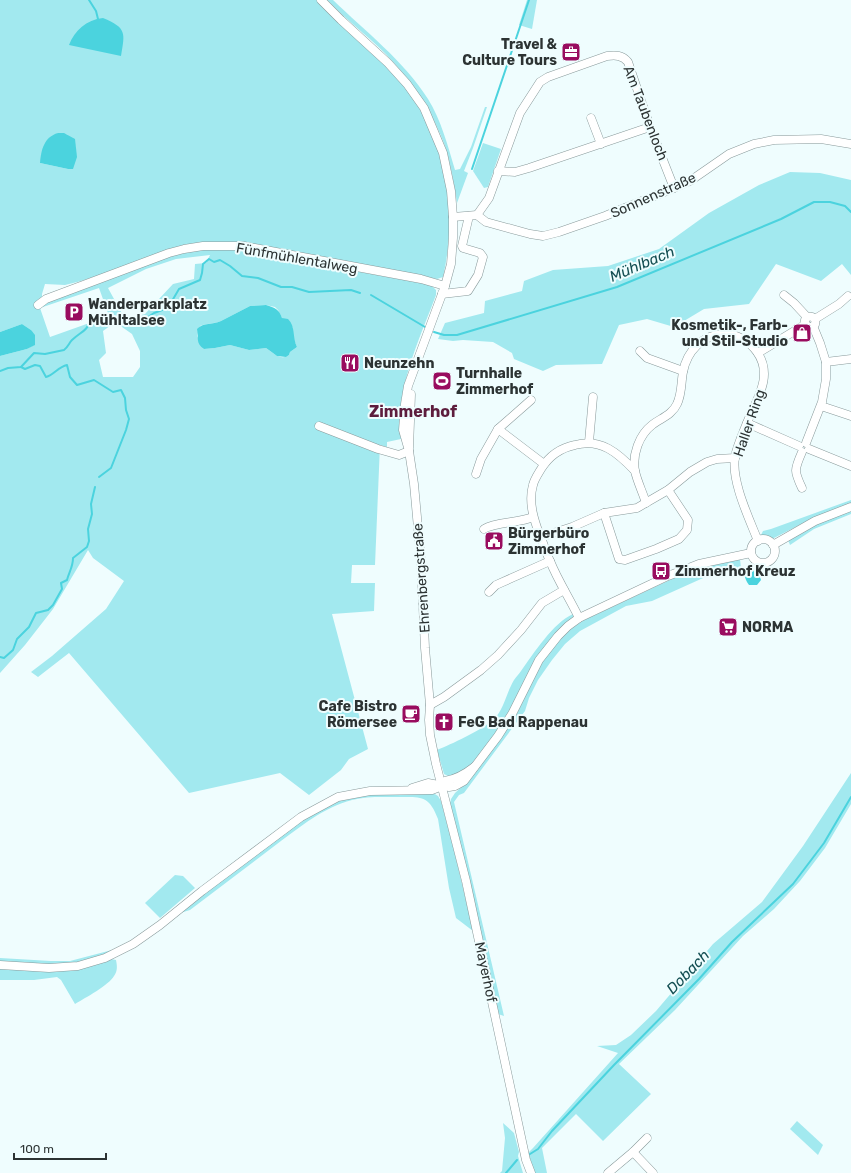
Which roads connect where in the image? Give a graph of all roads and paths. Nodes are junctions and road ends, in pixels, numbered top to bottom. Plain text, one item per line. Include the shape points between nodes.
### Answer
1 (321, 0) edge
2 (591, 118) dead end
3 (650, 127) junction
4 (601, 144) junction
5 (851, 144) edge
6 (498, 171) junction
7 (674, 188) junction
8 (473, 216) junction
9 (453, 217) junction
10 (444, 290) junction
11 (784, 295) dead end
12 (848, 296) dead end
13 (38, 306) dead end
14 (810, 322) junction
15 (640, 351) dead end
16 (758, 353) junction
17 (851, 359) edge
18 (826, 362) junction
19 (683, 371) junction
20 (593, 397) dead end
21 (531, 400) dead end
22 (821, 406) junction
23 (851, 416) edge
24 (747, 423) junction
25 (319, 426) dead end
26 (498, 429) junction
27 (589, 442) junction
28 (636, 447) junction
29 (804, 447) junction
30 (409, 451) junction
31 (621, 456) junction
32 (735, 458) junction
33 (544, 464) junction
34 (851, 466) edge
35 (635, 471) junction
36 (476, 474) dead end
37 (802, 488) dead end
38 (668, 490) junction
39 (646, 502) junction
40 (851, 507) edge
41 (604, 513) junction
42 (534, 517) junction
43 (484, 529) dead end
44 (541, 537) junction
45 (758, 541) junction
46 (773, 545) junction
47 (751, 553) junction
48 (550, 561) junction
49 (564, 590) junction
50 (489, 592) dead end
51 (579, 618) junction
52 (430, 705) junction
53 (442, 786) junction
54 (0, 965) edge
55 (647, 1138) dead end
56 (633, 1152) junction
57 (531, 1173) edge
58 (608, 1173) edge
59 (653, 1173) edge

1 - 9 street, Ehrenbergstraße via 388,63 424,108 443,153 451,190
2 - 4 street
3 - 4 street
3 - 6 street, Am Taubenloch via 628,62 624,57 607,56 540,82 520,113
3 - 7 street, Am Taubenloch
4 - 6 street via 515,172
5 - 7 street, Sonnenstraße via 821,139 774,140 754,144 729,154 690,181
6 - 8 street, Am Taubenloch via 489,198
7 - 8 street, Sonnenstraße via 605,216 543,236 486,222
8 - 9 street
8 - 10 street via 462,246 480,253 483,257 478,275 468,291
9 - 10 street, Ehrenbergstraße via 450,264
10 - 13 street, Fünfmühlentalweg via 421,279 244,246 202,246 144,262 60,293
10 - 30 street, Ehrenbergstraße via 408,386 404,424
11 - 14 street
12 - 14 street
14 - 16 street
14 - 18 street
15 - 19 street via 647,358
16 - 19 street, Haller Ring via 743,339 731,334 717,335 706,338 696,345
16 - 24 street, Haller Ring via 764,374 763,384
17 - 18 street
18 - 22 street via 825,390
19 - 28 street, Haller Ring via 680,400 676,407 652,425
20 - 27 street
21 - 26 street
22 - 23 street
22 - 29 street
24 - 29 street
24 - 32 street, Haller Ring
25 - 30 street via 399,455
26 - 33 street
26 - 36 street
27 - 31 street via 604,446
27 - 33 street via 562,449
28 - 31 street, Haller Ring via 629,456
28 - 35 street
29 - 34 street
29 - 37 street via 796,465 796,476
30 - 52 street, Ehrenbergstraße via 421,561
31 - 35 street
32 - 38 street via 707,462
32 - 45 street, Haller Ring via 737,483
33 - 42 street via 533,485 531,500
35 - 39 street
38 - 39 street
38 - 41 street via 688,520 687,530 679,540 656,549 625,560 619,559
39 - 41 street via 637,508
40 - 46 street via 815,521
41 - 44 street
42 - 43 street
42 - 44 street
44 - 48 street
45 - 46 street via 766,540
45 - 47 street
46 - 47 street via 775,554 769,562 758,562
47 - 51 street via 699,564
48 - 49 street
48 - 50 street via 496,585
49 - 51 street
49 - 52 street via 542,603 498,655
51 - 53 street via 558,636 539,660 512,714 464,781 455,786
52 - 53 street, Ehrenbergstraße via 430,735
53 - 54 street via 428,783 402,790 370,791 338,797 301,817 160,925 132,944 104,958 78,966 49,968
53 - 57 street, Mayerhof via 466,881 526,1160
55 - 56 street
56 - 58 street
56 - 59 street

